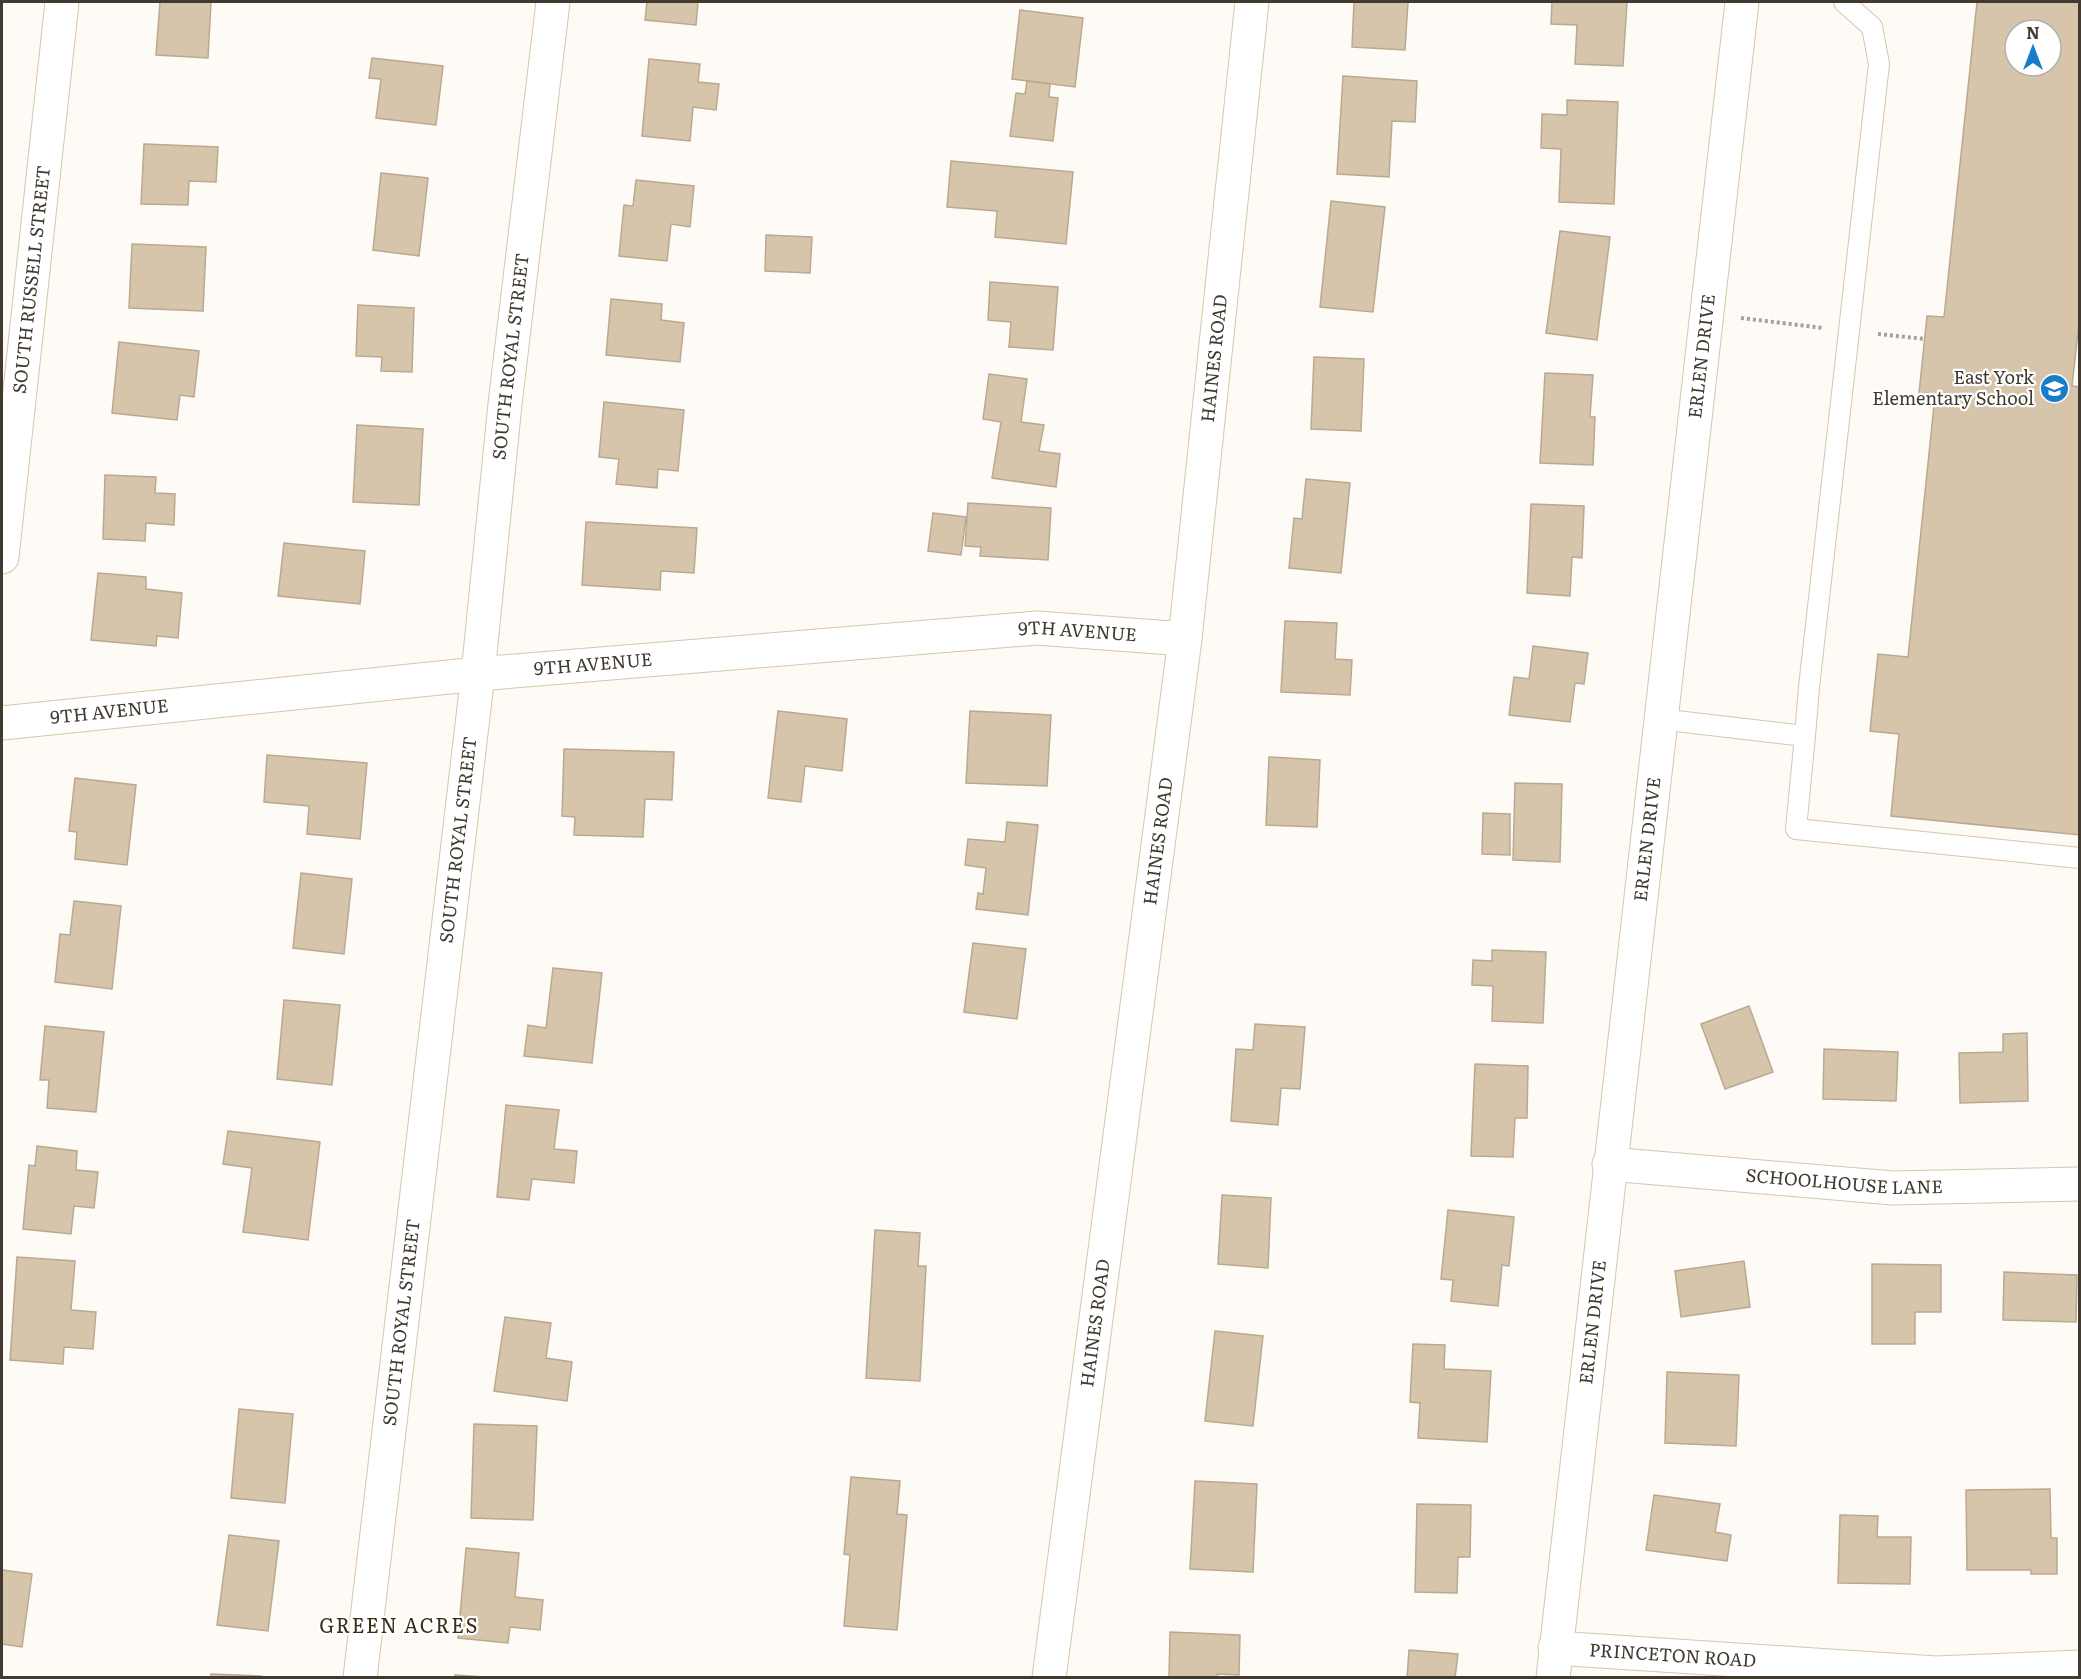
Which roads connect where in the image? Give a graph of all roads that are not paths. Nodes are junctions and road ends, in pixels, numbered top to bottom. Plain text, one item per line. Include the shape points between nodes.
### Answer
1 (62, 2) edge
2 (553, 2) edge
3 (1252, 2) edge
4 (1742, 2) edge
5 (1844, 2) edge
6 (2, 557) edge
7 (1185, 639) junction
8 (477, 674) junction
9 (1659, 719) junction
10 (2, 723) edge
11 (1805, 736) junction
12 (2079, 858) edge
13 (1609, 1164) junction
14 (2079, 1184) edge
15 (1554, 1663) edge
16 (2079, 1667) edge
17 (360, 1677) edge
18 (1049, 1677) edge

1 - 6 street, SOUTH RUSSELL STREET
2 - 8 street, SOUTH ROYAL STREET
3 - 7 street, HAINES ROAD
4 - 9 street, ERLEN DRIVE
5 - 11 lane via 1872,27 1880,64
7 - 8 street, 9TH AVENUE via 1037,628
7 - 18 street, HAINES ROAD
8 - 10 street, 9TH AVENUE
8 - 17 street, SOUTH ROYAL STREET
9 - 11 lane
9 - 13 street, ERLEN DRIVE
11 - 12 lane via 1796,829
13 - 14 street, SCHOOLHOUSE LANE via 1893,1188
13 - 15 street, ERLEN DRIVE
15 - 16 street, PRINCETON ROAD via 1936,1673

